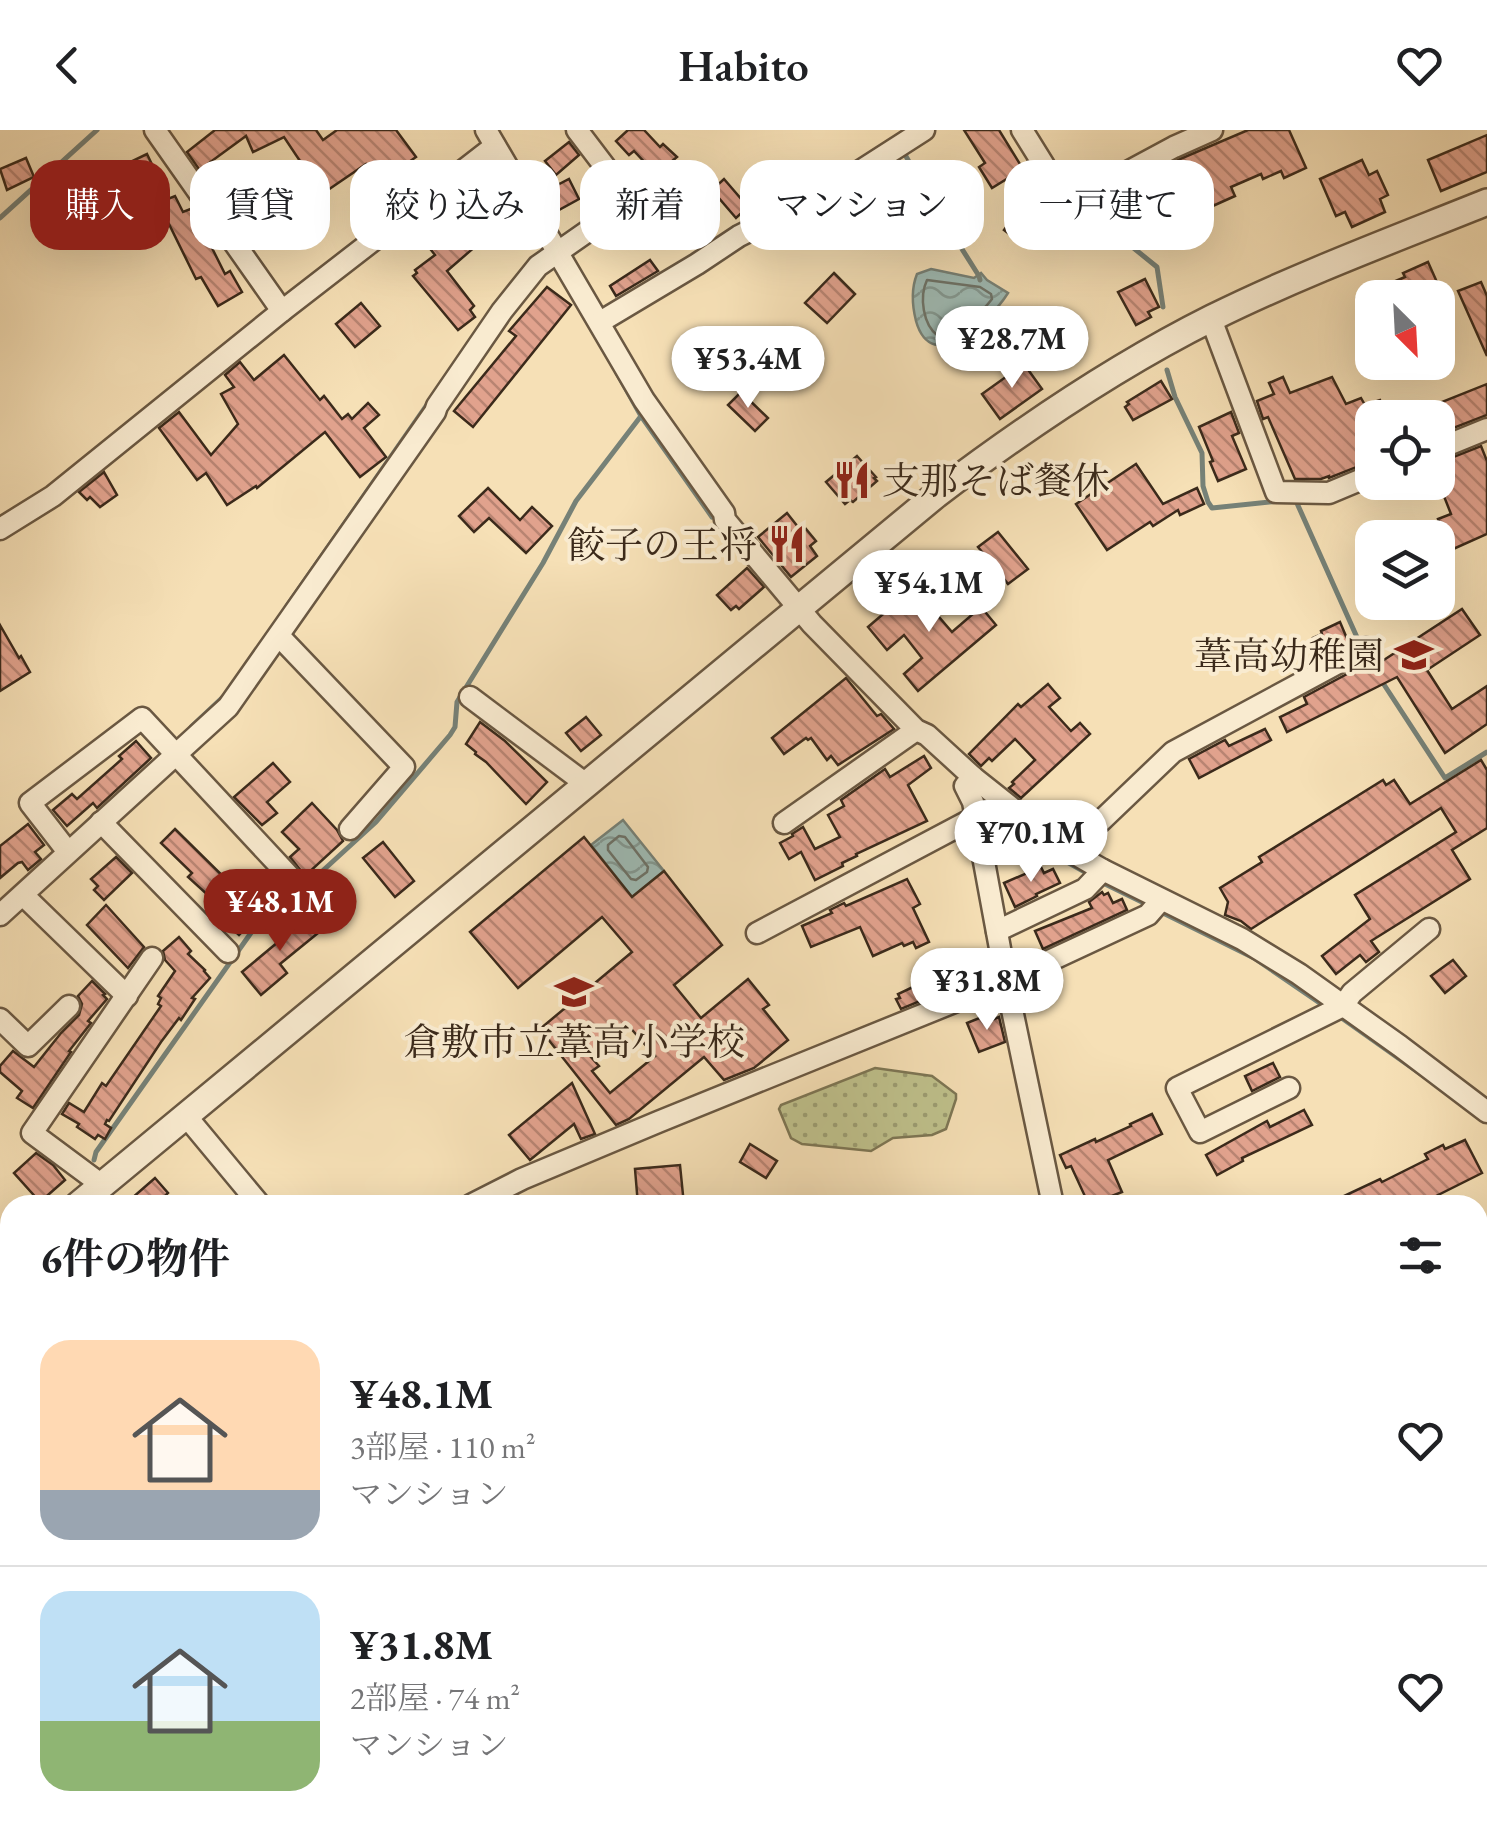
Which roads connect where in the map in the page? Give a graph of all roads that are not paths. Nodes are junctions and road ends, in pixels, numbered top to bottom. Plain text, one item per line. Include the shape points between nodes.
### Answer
1 (155, 130) edge
2 (577, 130) edge
3 (924, 130) edge
4 (1022, 130) edge
5 (1212, 130) edge
6 (489, 145) edge
7 (1487, 202) edge
8 (552, 257) junction
9 (282, 310) junction
10 (1211, 319) junction
11 (600, 322) junction
12 (1487, 429) edge
13 (1455, 442) edge
14 (1355, 482) edge
15 (0, 528) edge
16 (801, 610) junction
17 (279, 636) junction
18 (1366, 648) dead end
19 (470, 697) dead end
20 (916, 730) junction
21 (171, 750) junction
22 (969, 781) junction
23 (586, 784) junction
24 (976, 818) junction
25 (101, 822) junction
26 (784, 823) dead end
27 (350, 830) dead end
28 (65, 848) junction
29 (1072, 852) junction
30 (1098, 876) junction
31 (292, 879) dead end
32 (22, 895) junction
33 (1156, 906) junction
34 (0, 916) edge
35 (1429, 929) dead end
36 (997, 931) junction
37 (756, 933) dead end
38 (228, 952) dead end
39 (152, 958) dead end
40 (1006, 981) junction
41 (127, 996) junction
42 (69, 1006) dead end
43 (1337, 1009) junction
44 (0, 1019) edge
45 (1289, 1088) dead end
46 (1487, 1112) edge
47 (186, 1116) junction
48 (102, 1185) junction
49 (90, 1195) edge
50 (252, 1195) edge
51 (491, 1195) edge
52 (1051, 1195) edge

1 - 9 street
2 - 8 street via 631,201
3 - 11 street
4 - 5 street via 1068,204
6 - 8 street
6 - 9 street
7 - 10 street
8 - 11 street
8 - 17 street via 502,311
9 - 15 street via 53,496
10 - 14 street via 1276,492 1330,493
10 - 16 street via 992,452
11 - 16 street via 725,520
12 - 13 street
16 - 20 street
16 - 23 street
17 - 21 street via 228,706
17 - 27 street via 404,767
18 - 29 street via 1172,752
19 - 23 street
20 - 22 street
20 - 26 street
21 - 25 street
21 - 28 street via 142,718 30,803
21 - 31 street
22 - 24 street
22 - 29 street
23 - 47 street
24 - 36 street
24 - 37 street
25 - 28 street
25 - 38 street
28 - 32 street
29 - 30 street
30 - 33 street
30 - 36 street via 1085,889
32 - 34 street
32 - 41 street
33 - 40 street
33 - 43 street via 1242,940 1299,974
35 - 43 street
36 - 40 street
39 - 41 street
40 - 51 street
40 - 52 street
41 - 48 street via 32,1133
42 - 44 street via 28,1046
43 - 45 street via 1178,1088 1200,1132
43 - 46 street via 1400,1046
47 - 48 street
47 - 50 street
48 - 49 street

